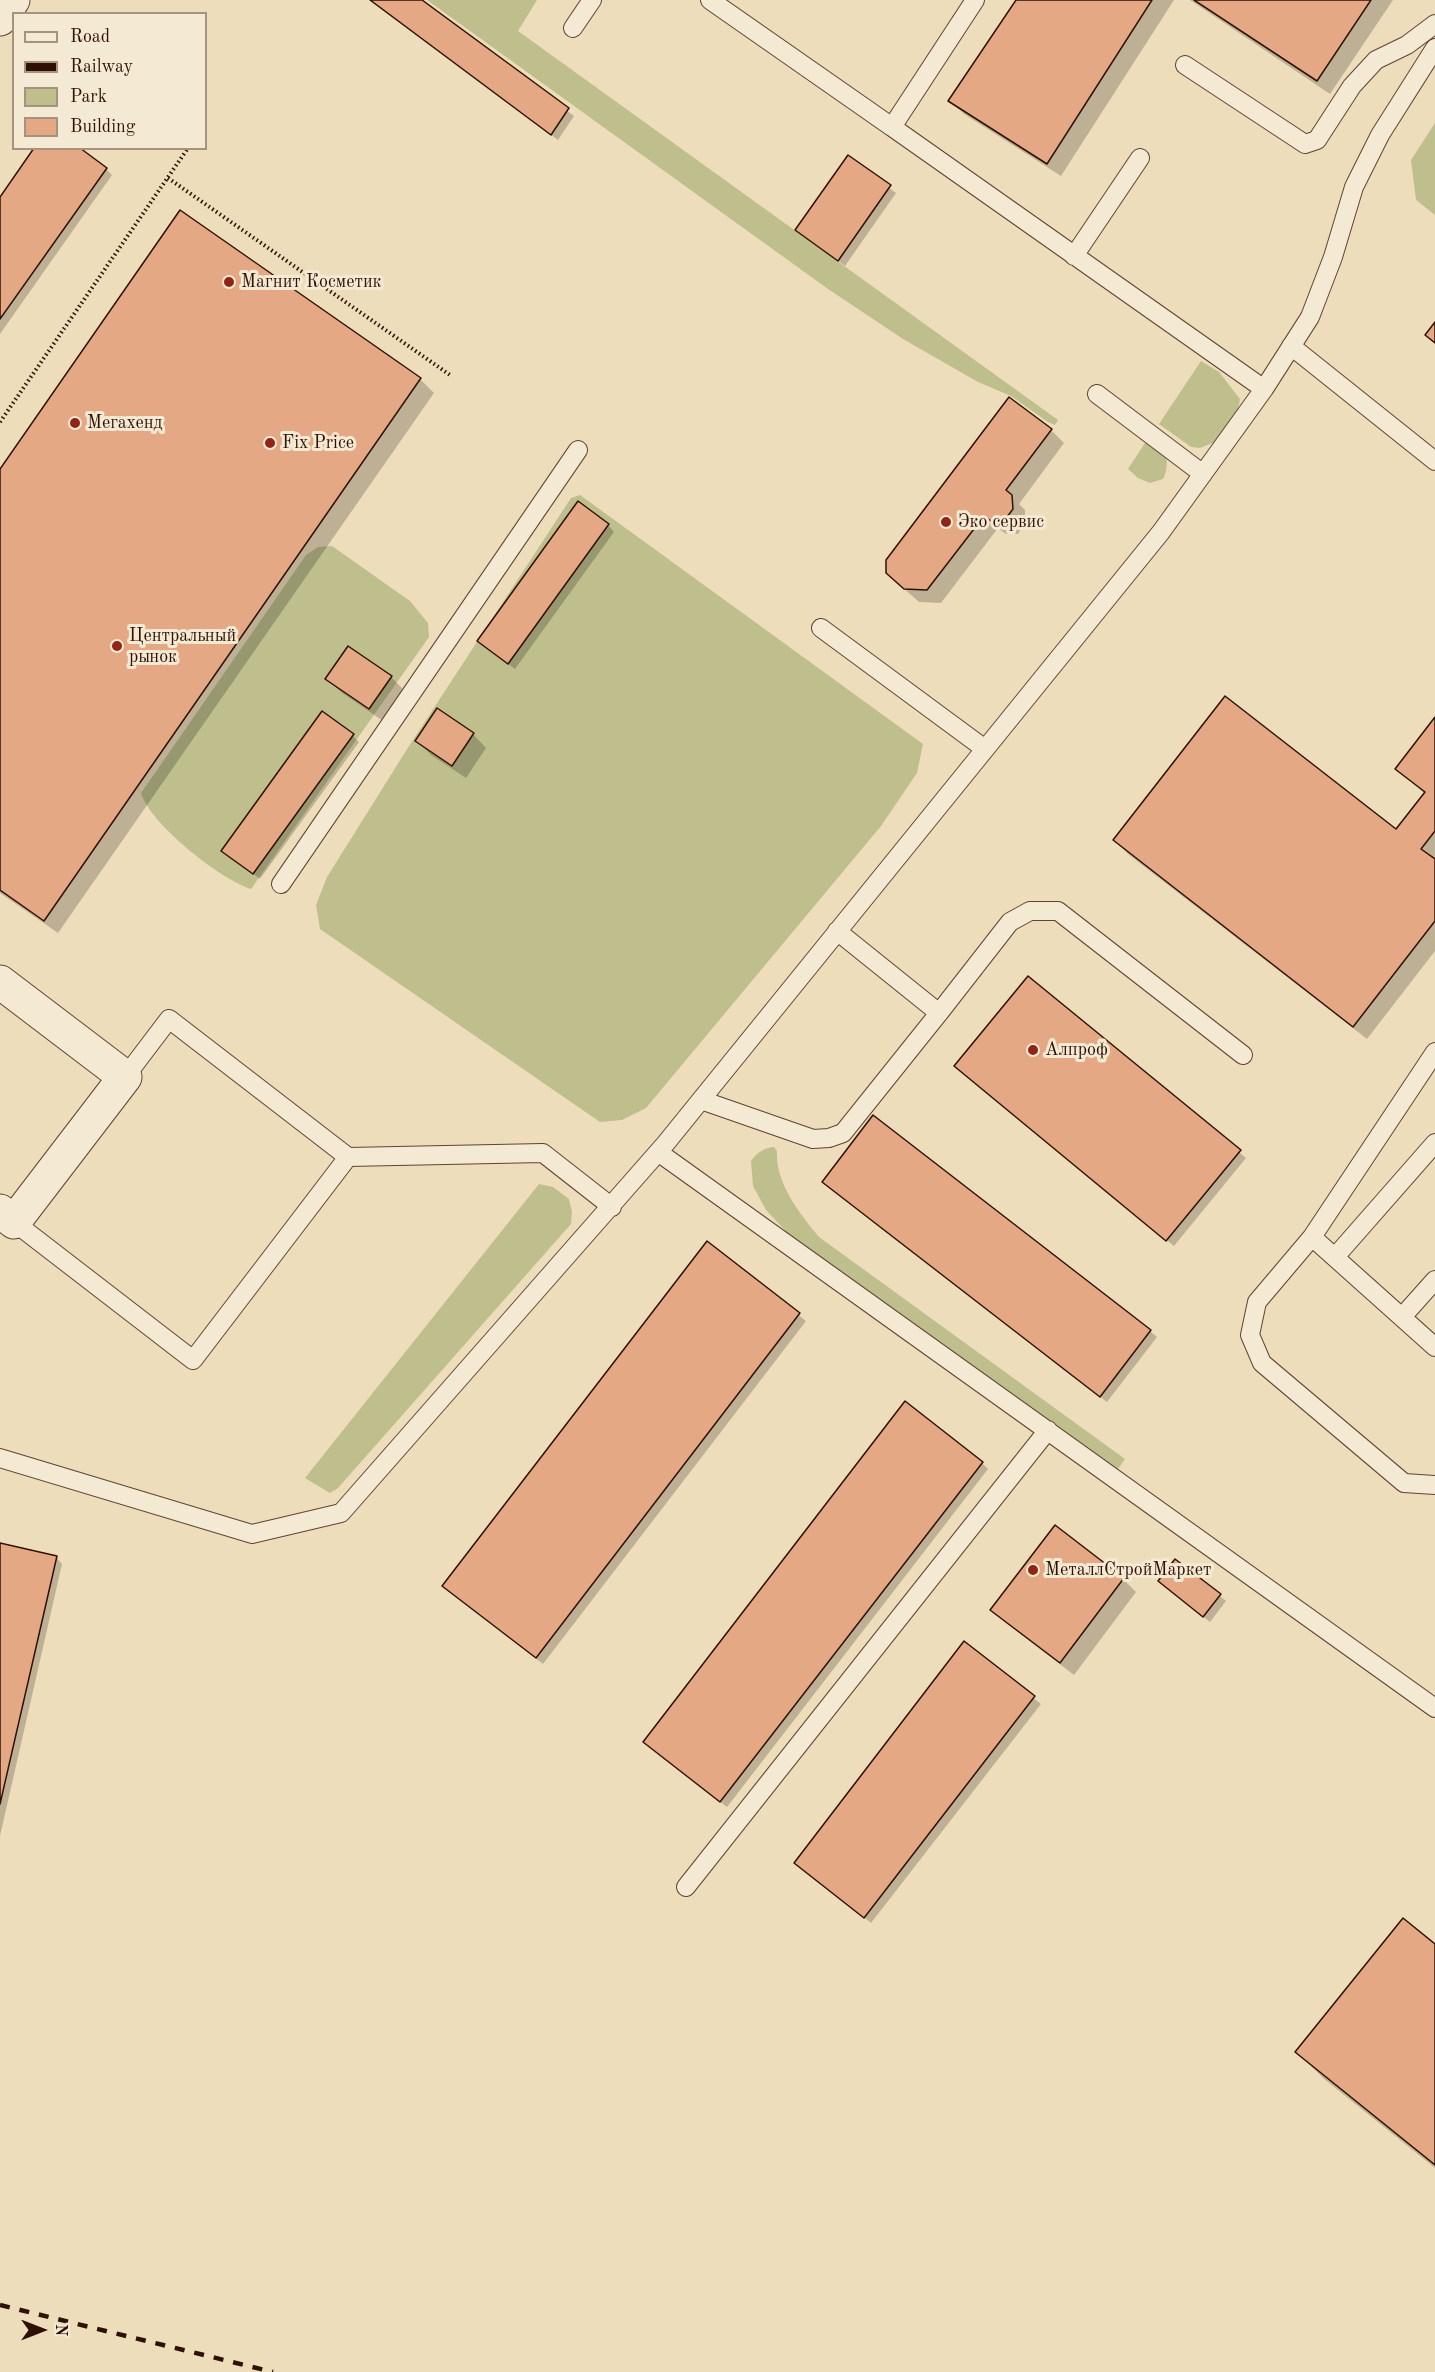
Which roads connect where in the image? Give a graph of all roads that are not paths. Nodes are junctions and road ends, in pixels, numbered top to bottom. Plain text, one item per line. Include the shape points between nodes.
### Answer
1 (13, 0) edge
2 (592, 0) edge
3 (710, 0) edge
4 (975, 0) edge
5 (0, 19) edge
6 (1435, 24) edge
7 (573, 27) dead end
8 (1435, 48) edge
9 (1185, 65) dead end
10 (892, 127) junction
11 (1140, 159) dead end
12 (1074, 256) junction
13 (1291, 346) junction
14 (1264, 389) junction
15 (1097, 394) dead end
16 (578, 450) dead end
17 (1435, 460) edge
18 (1203, 474) junction
19 (821, 628) dead end
20 (985, 749) junction
21 (281, 884) dead end
22 (837, 931) junction
23 (0, 982) edge
24 (939, 1013) junction
25 (1435, 1052) edge
26 (1243, 1055) dead end
27 (125, 1077) junction
28 (701, 1100) junction
29 (1435, 1143) edge
30 (658, 1152) junction
31 (348, 1157) junction
32 (612, 1207) junction
33 (7, 1216) edge
34 (1312, 1237) junction
35 (1335, 1257) junction
36 (1435, 1280) edge
37 (1402, 1317) junction
38 (1435, 1347) edge
39 (1048, 1430) junction
40 (0, 1458) edge
41 (1435, 1484) edge
42 (1435, 1708) edge
43 (686, 1887) dead end

1 - 5 street
2 - 7 lane
3 - 10 lane
4 - 10 lane
6 - 9 lane via 1407,45 1376,60 1352,86 1317,140 1305,144
8 - 13 lane via 1380,135 1354,187 1314,307
10 - 12 lane
11 - 12 lane
12 - 14 lane
13 - 14 lane
13 - 17 lane
14 - 18 lane
15 - 18 lane
16 - 21 lane
18 - 20 lane via 1161,532
19 - 20 lane
20 - 22 lane
22 - 24 lane
22 - 28 lane
23 - 27 street
24 - 26 lane via 1010,922 1030,911 1058,911
24 - 28 lane via 843,1134 813,1139
25 - 34 lane
27 - 31 lane via 169,1019
27 - 33 street
28 - 30 lane
29 - 35 lane
30 - 32 lane
30 - 39 lane
31 - 32 lane via 543,1153
31 - 33 lane via 193,1360
32 - 40 lane via 341,1513 252,1534
34 - 35 lane
34 - 41 lane via 1257,1302 1250,1335 1262,1363 1404,1483
35 - 37 lane
36 - 37 lane
37 - 38 lane
39 - 42 lane
39 - 43 lane

